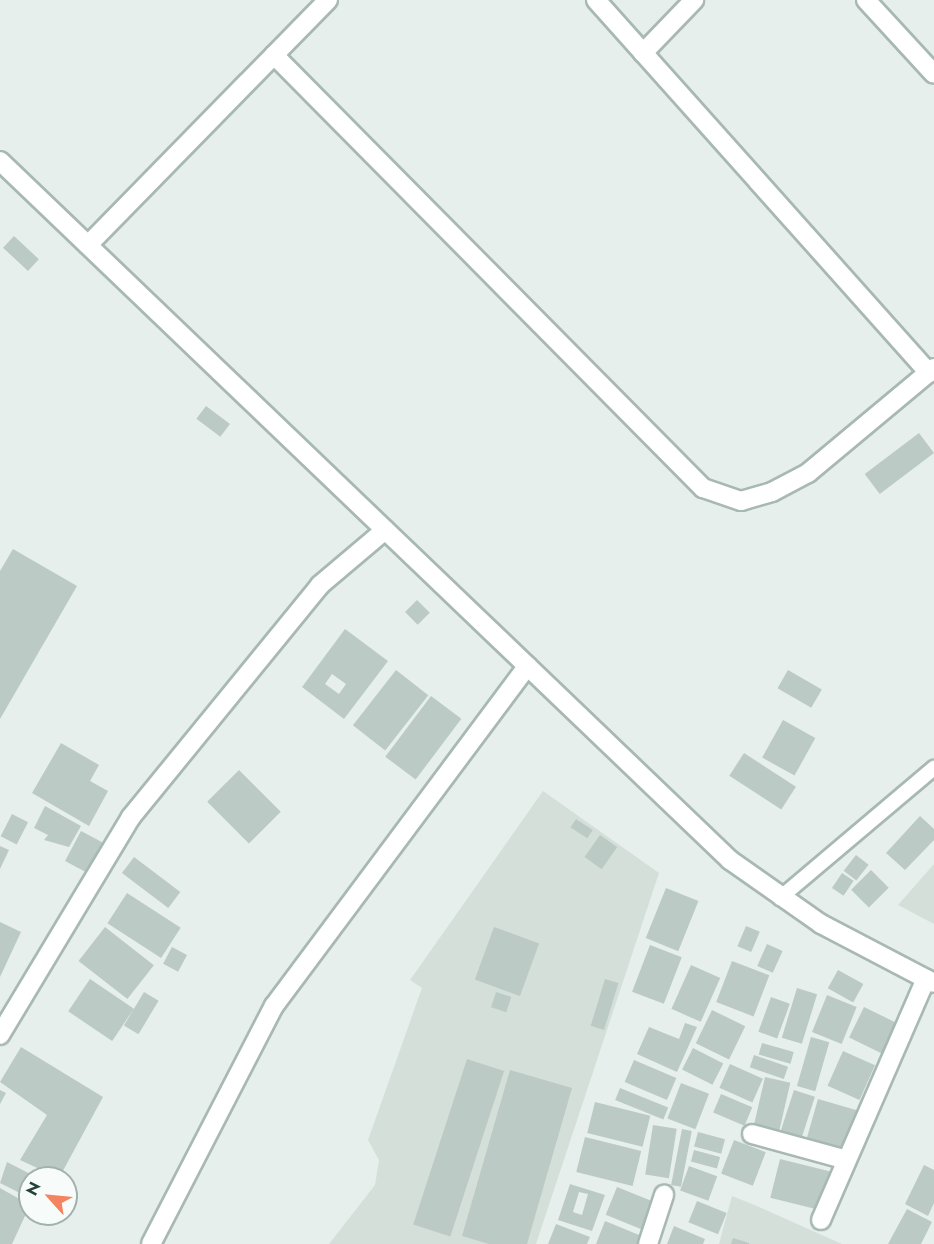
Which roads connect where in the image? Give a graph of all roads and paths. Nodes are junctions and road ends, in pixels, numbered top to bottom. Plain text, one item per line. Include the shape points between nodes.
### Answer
1 (327, 0) edge
2 (596, 0) edge
3 (694, 0) edge
4 (866, 0) edge
5 (643, 52) junction
6 (273, 55) junction
7 (934, 74) edge
8 (0, 161) edge
9 (88, 245) junction
10 (932, 370) edge
11 (386, 530) junction
12 (527, 666) junction
13 (934, 768) edge
14 (780, 898) junction
15 (930, 981) edge
16 (0, 1035) edge
17 (753, 1134) dead end
18 (847, 1160) junction
19 (664, 1196) dead end
20 (821, 1220) dead end
21 (151, 1244) edge
22 (648, 1244) edge

1 - 6 street
2 - 5 street
3 - 5 street
4 - 7 street
5 - 10 street
6 - 9 street
6 - 10 street via 703,488 741,501 772,492 808,473
8 - 9 street
9 - 11 street
11 - 12 street
11 - 16 street via 320,585 131,817
12 - 14 street via 730,860
12 - 21 street via 274,1006
13 - 14 lane
14 - 15 street
15 - 18 street
17 - 18 street
18 - 20 street
19 - 22 street

